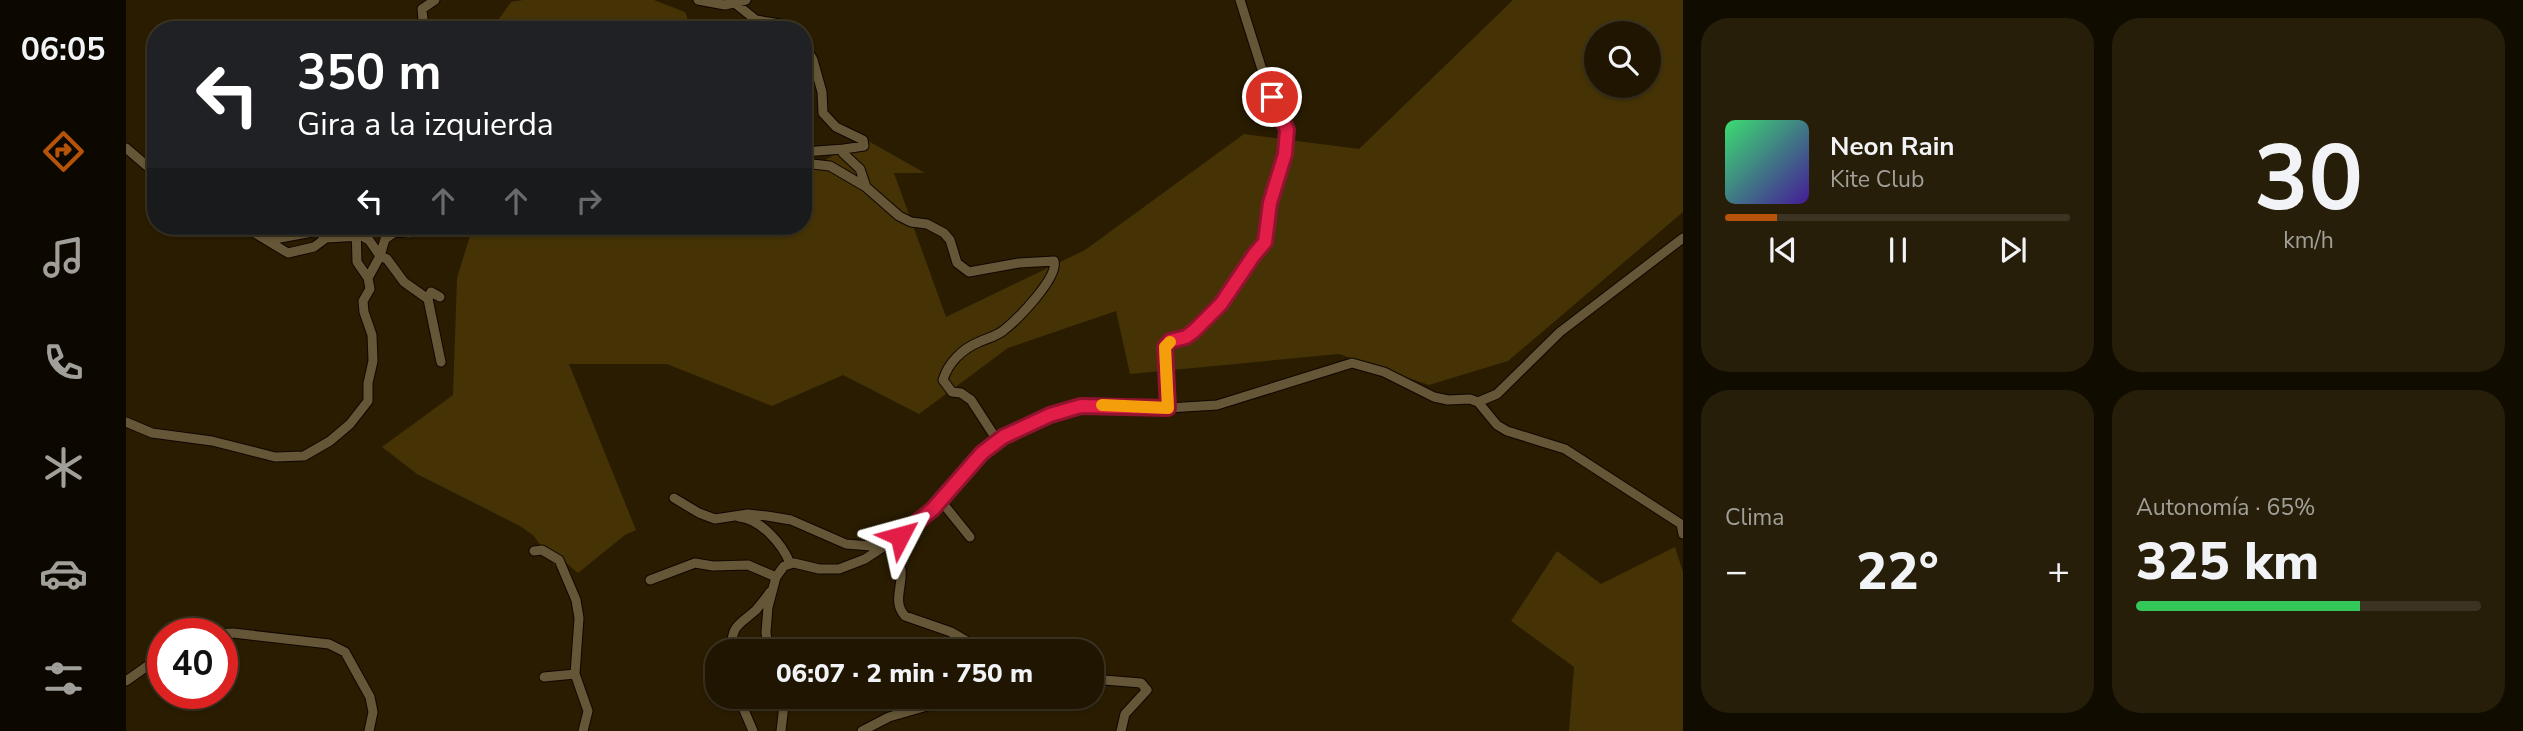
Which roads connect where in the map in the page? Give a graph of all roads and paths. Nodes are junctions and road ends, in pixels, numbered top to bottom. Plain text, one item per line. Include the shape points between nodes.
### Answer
1 (435, 0) edge
2 (698, 0) edge
3 (1240, 0) edge
4 (741, 2) edge
5 (423, 21) edge
6 (764, 21) edge
7 (812, 58) edge
8 (126, 148) edge
9 (844, 149) junction
10 (812, 151) edge
11 (812, 164) edge
12 (147, 166) edge
13 (866, 187) junction
14 (260, 235) edge
15 (295, 235) edge
16 (323, 235) edge
17 (337, 235) edge
18 (356, 235) edge
19 (362, 235) edge
20 (391, 235) edge
21 (326, 238) junction
22 (1683, 238) edge
23 (269, 240) junction
24 (380, 256) junction
25 (368, 278) junction
26 (440, 297) dead end
27 (428, 299) junction
28 (441, 362) dead end
29 (1478, 402) junction
30 (1168, 408) junction
31 (126, 422) edge
32 (997, 440) junction
33 (674, 498) dead end
34 (941, 502) junction
35 (733, 517) junction
36 (1683, 534) edge
37 (970, 537) dead end
38 (885, 546) junction
39 (534, 551) dead end
40 (790, 563) junction
41 (776, 577) junction
42 (650, 580) dead end
43 (773, 589) junction
44 (238, 634) edge
45 (732, 639) edge
46 (768, 639) edge
47 (963, 639) edge
48 (147, 666) edge
49 (575, 674) junction
50 (544, 677) dead end
51 (126, 681) edge
52 (1104, 681) edge
53 (744, 709) edge
54 (784, 709) edge
55 (917, 709) edge
56 (369, 731) edge
57 (583, 731) edge
58 (753, 731) edge
59 (781, 731) edge
60 (862, 731) edge
61 (1121, 731) edge

1 - 5 street via 422,9
2 - 4 street via 724,5
3 - 30 street via 1287,130 1285,154 1272,194 1265,242 1221,304 1194,331 1165,347
4 - 6 street via 756,20
7 - 9 street via 823,113 864,144
8 - 12 street
9 - 10 street
9 - 13 street via 844,156 860,169
11 - 13 street via 830,166
13 - 32 street via 899,216 944,233 957,263 969,272 1019,262 1056,264 1048,282 1015,320 947,366 945,386 971,400
14 - 23 street
15 - 23 street
16 - 21 street
17 - 21 street
18 - 25 street via 357,262
19 - 24 street
20 - 24 street
21 - 23 street via 314,247 288,253
22 - 29 street via 1560,332 1497,394
24 - 25 street
24 - 27 street
25 - 31 street via 370,289 363,301 373,361 368,401 330,441 304,456 275,457 212,441 152,433
26 - 27 street via 431,292
27 - 28 street
29 - 30 street via 1434,397 1384,372 1352,363 1226,402
29 - 36 street via 1497,425 1520,437 1565,449 1681,524
30 - 32 street via 1081,406
32 - 34 street
33 - 35 street via 710,518
34 - 37 street
34 - 38 street
35 - 38 street via 757,514 791,520 846,544
35 - 40 street via 750,519 766,530
38 - 40 street via 839,569
38 - 47 street via 900,568 899,606 905,616
39 - 49 street via 542,550 559,561 576,600
40 - 41 street
41 - 42 street via 748,565 695,563
41 - 43 street
43 - 45 street via 735,626
43 - 46 street
44 - 56 street via 341,649 372,701
48 - 51 street
49 - 50 street
49 - 57 street via 588,711
52 - 61 street via 1141,683 1147,690 1125,714
53 - 58 street
54 - 59 street
55 - 60 street

